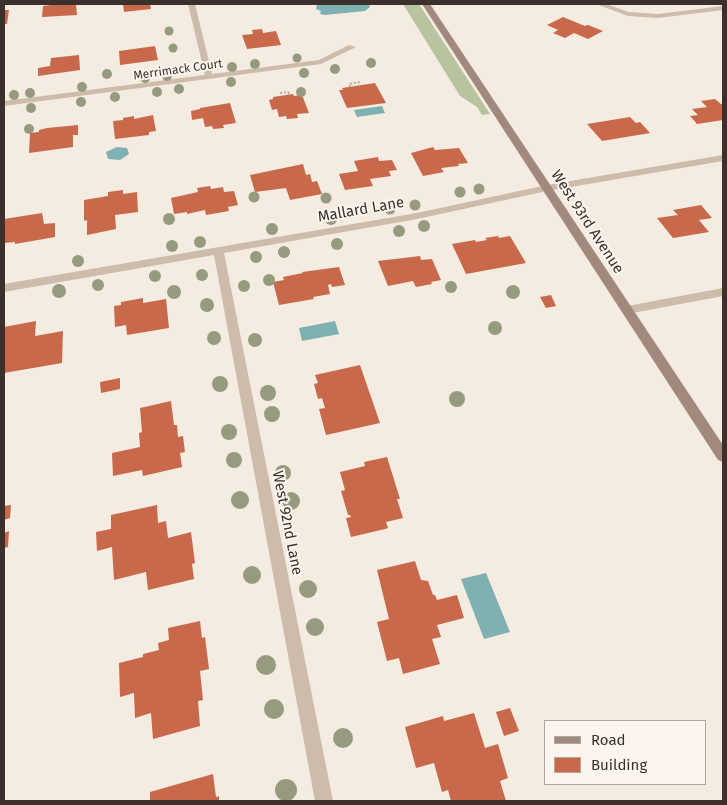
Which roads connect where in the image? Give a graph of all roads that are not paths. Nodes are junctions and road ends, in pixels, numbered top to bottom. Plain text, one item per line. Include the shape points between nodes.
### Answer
1 (190, 4) edge
2 (426, 4) edge
3 (600, 4) edge
4 (723, 8) edge
5 (352, 47) dead end
6 (209, 77) junction
7 (4, 104) edge
8 (723, 158) edge
9 (547, 188) junction
10 (218, 251) junction
11 (4, 288) edge
12 (723, 292) edge
13 (627, 310) junction
14 (723, 456) edge
15 (324, 801) edge

1 - 6 street
2 - 9 street, West 93rd Avenue
3 - 4 street via 628,14 658,16
5 - 6 street, Merrimack Court via 321,62
6 - 7 street, Merrimack Court
8 - 9 street, Mallard Lane
9 - 10 street, Mallard Lane via 417,216
9 - 13 street, West 93rd Avenue
10 - 11 street, Mallard Lane
10 - 15 street, West 92nd Lane
12 - 13 street
13 - 14 street, West 93rd Avenue

